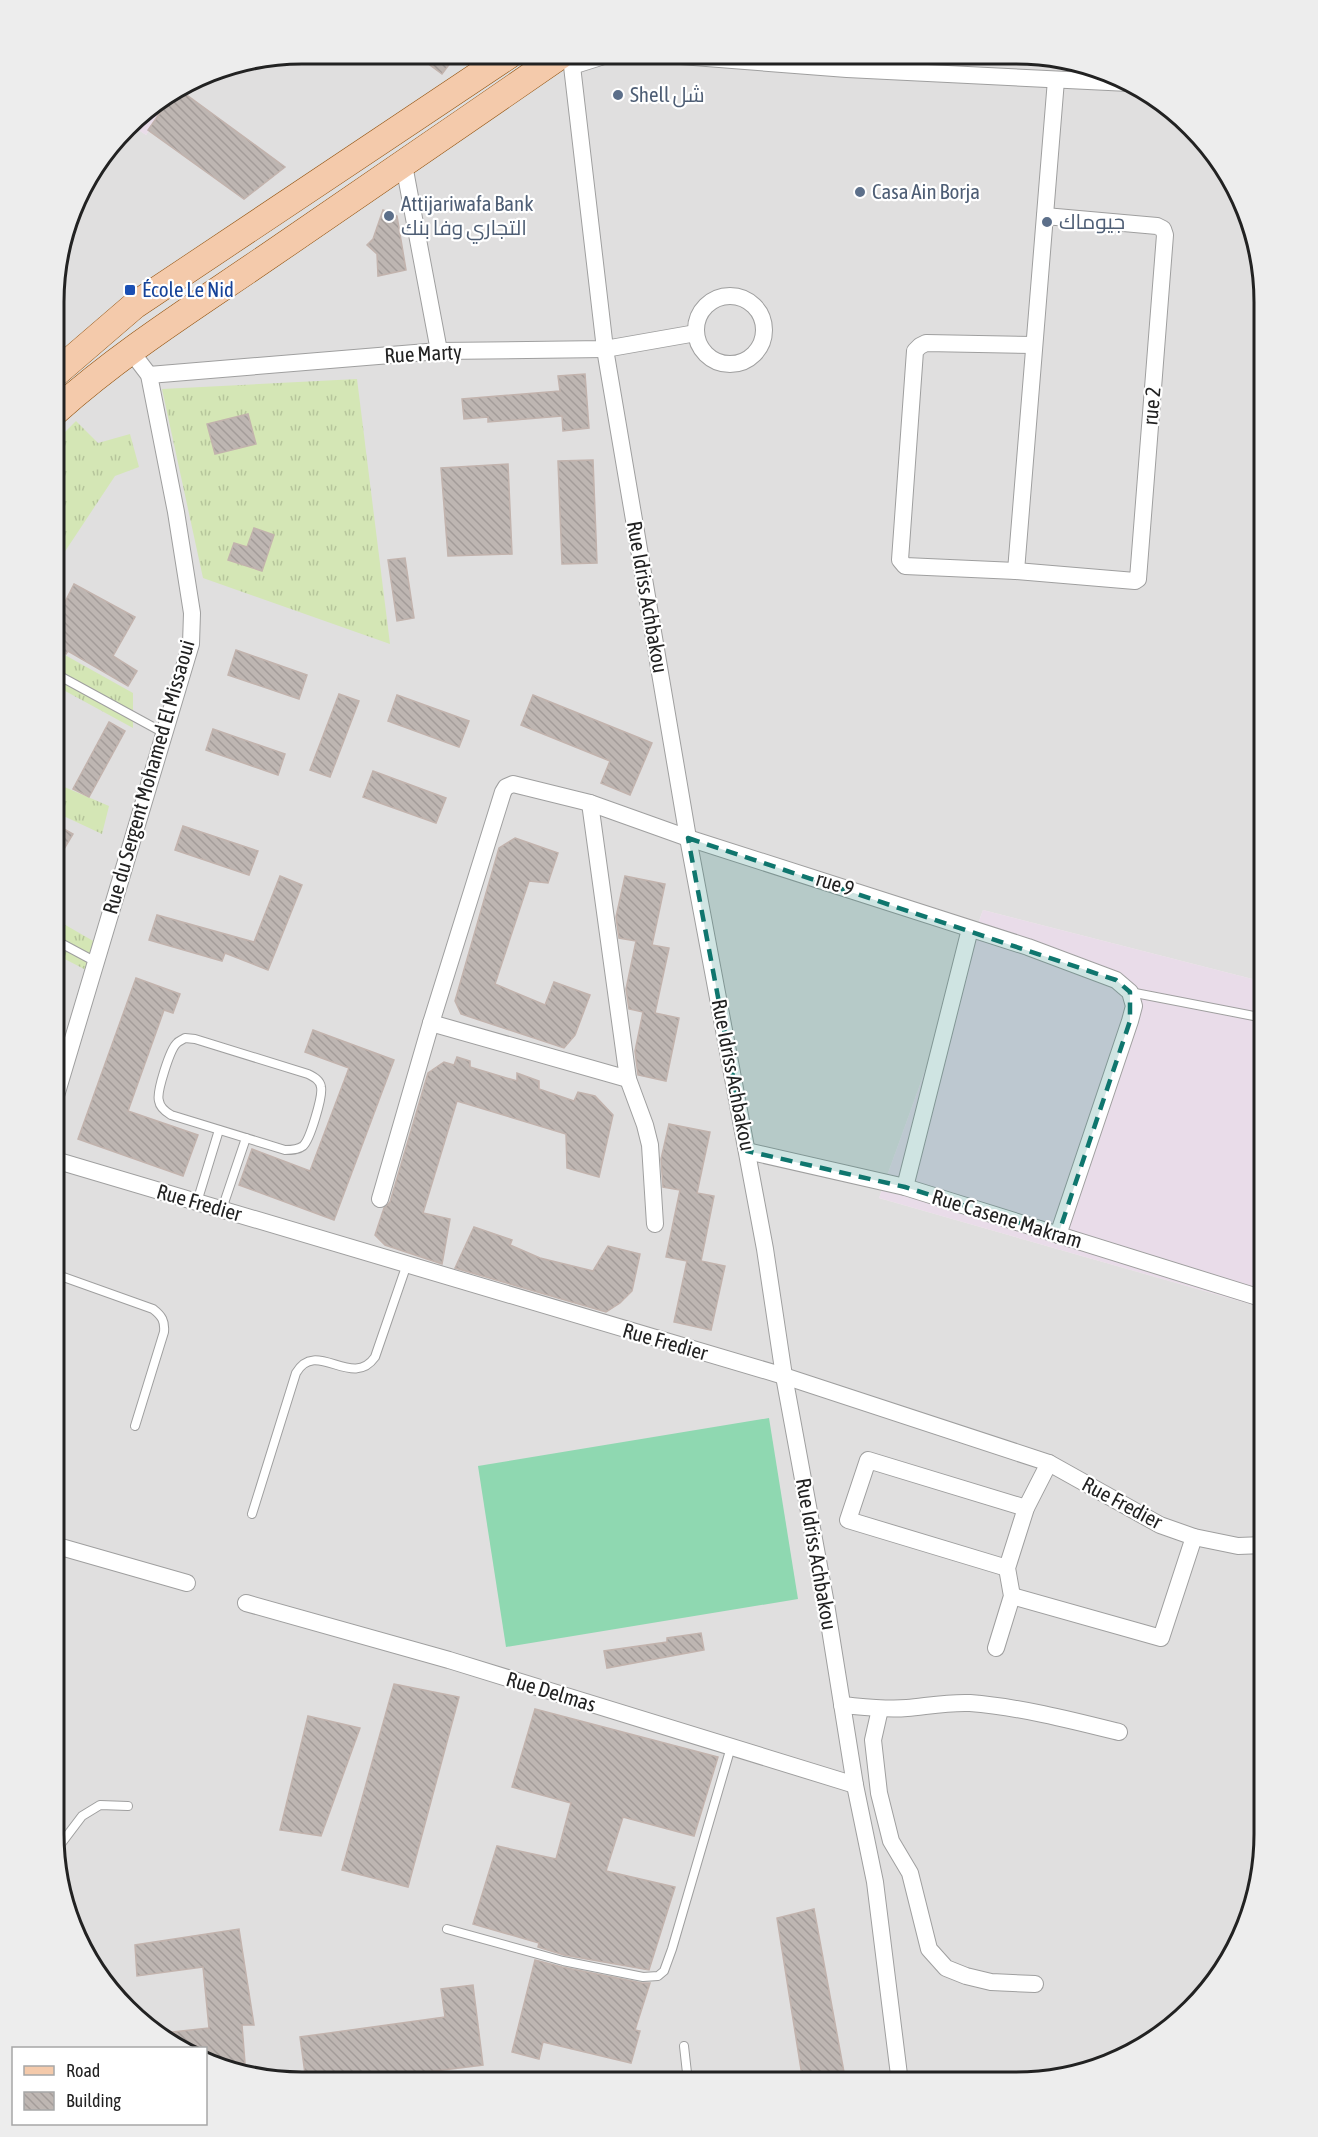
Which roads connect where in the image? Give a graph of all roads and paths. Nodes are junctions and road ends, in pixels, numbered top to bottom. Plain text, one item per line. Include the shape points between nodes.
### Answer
1 (487, 64) edge
2 (507, 64) edge
3 (556, 64) edge
4 (568, 64) edge
5 (786, 64) edge
6 (527, 79) junction
7 (1056, 80) junction
8 (1104, 82) edge
9 (404, 165) junction
10 (1046, 216) junction
11 (696, 333) junction
12 (1034, 345) junction
13 (605, 349) junction
14 (130, 350) junction
15 (439, 351) junction
16 (64, 366) edge
17 (149, 375) junction
18 (64, 404) edge
19 (1016, 571) junction
20 (64, 678) edge
21 (164, 733) junction
22 (590, 803) junction
23 (688, 838) junction
24 (970, 929) junction
25 (64, 945) edge
26 (96, 962) junction
27 (1130, 992) junction
28 (1254, 1016) edge
29 (431, 1023) junction
30 (64, 1069) edge
31 (628, 1078) junction
32 (219, 1130) junction
33 (246, 1138) junction
34 (747, 1151) junction
35 (64, 1163) edge
36 (905, 1187) junction
37 (380, 1200) dead end
38 (197, 1202) junction
39 (222, 1209) junction
40 (655, 1224) dead end
41 (1059, 1235) junction
42 (407, 1263) junction
43 (64, 1277) edge
44 (1254, 1291) edge
45 (784, 1376) junction
46 (135, 1426) dead end
47 (1049, 1463) junction
48 (1026, 1508) junction
49 (252, 1514) dead end
50 (1194, 1537) junction
51 (1254, 1545) edge
52 (64, 1548) edge
53 (1007, 1568) junction
54 (187, 1583) dead end
55 (1012, 1596) junction
56 (246, 1603) dead end
57 (996, 1648) dead end
58 (842, 1705) junction
59 (880, 1709) junction
60 (1119, 1732) dead end
61 (731, 1747) junction
62 (855, 1785) junction
63 (128, 1806) dead end
64 (64, 1839) edge
65 (447, 1929) dead end
66 (1035, 1984) dead end
67 (684, 2046) dead end
68 (687, 2072) edge
69 (899, 2072) edge

1 - 16 main road via 135,305
2 - 6 street
3 - 6 main road
4 - 13 street, Rue Idriss Achbakou
5 - 7 street
6 - 9 main road
7 - 8 street
7 - 10 street
9 - 14 main road
9 - 15 street
10 - 12 street
10 - 19 street, rue 2 via 1157,226 1165,235 1138,579
11 - 11 street via 699,345 718,362 743,362 762,345 764,320 749,300 724,295 703,309
11 - 13 street, Rue Marty
12 - 19 street
12 - 19 street via 926,344 915,351 901,564
13 - 15 street, Rue Marty
13 - 23 street, Rue Idriss Achbakou
14 - 17 street, Rue du Sergent Mohamed El Missaoui
14 - 18 main road
15 - 17 street, Rue Marty
17 - 21 street, Rue du Sergent Mohamed El Missaoui via 192,613 191,644
20 - 21 lane
21 - 26 street, Rue du Sergent Mohamed El Missaoui
22 - 23 street, rue 9
22 - 29 street, rue 9 via 513,784 506,787
22 - 31 street
23 - 24 street, rue 9
23 - 34 street, Rue Idriss Achbakou
24 - 27 street, rue 9 via 1116,980
24 - 36 street
25 - 26 lane
26 - 30 street, Rue du Sergent Mohamed El Missaoui
27 - 28 lane
27 - 41 street via 1134,1006 1130,1021
29 - 31 street
29 - 37 street
31 - 40 street via 650,1145
32 - 33 lane
32 - 33 lane via 171,1115 158,1101 171,1051 185,1038 317,1079 321,1097 303,1146 285,1150
32 - 38 lane
33 - 39 lane
34 - 36 street, Rue Casene Makram
34 - 45 street, Rue Idriss Achbakou
35 - 38 street, Rue Fredier
36 - 41 street, Rue Casene Makram
38 - 39 street, Rue Fredier
39 - 42 street, Rue Fredier
41 - 44 street, Rue Casene Makram
42 - 45 street, Rue Fredier
42 - 49 lane via 370,1364 362,1369 318,1360 300,1365
43 - 46 lane via 153,1309 165,1323
45 - 47 street, Rue Fredier
45 - 58 street, Rue Idriss Achbakou
47 - 48 street
47 - 50 street, Rue Fredier via 1160,1525
48 - 53 street
48 - 53 street via 868,1460 848,1520
50 - 51 street, Rue Fredier
50 - 55 street via 1161,1638
52 - 54 street
53 - 55 street
55 - 57 street
56 - 61 street, Rue Delmas via 449,1660
58 - 59 street
58 - 62 street, Rue Idriss Achbakou
59 - 60 street via 970,1703 1069,1719
59 - 66 street via 873,1740 879,1793 891,1841 910,1873 930,1949 946,1968 966,1976 991,1982
61 - 62 street, Rue Delmas
61 - 65 lane via 672,1949 664,1971 658,1976 644,1977 563,1961
62 - 69 street, Rue Idriss Achbakou via 876,1882
63 - 64 lane via 100,1805 82,1816
67 - 68 lane

